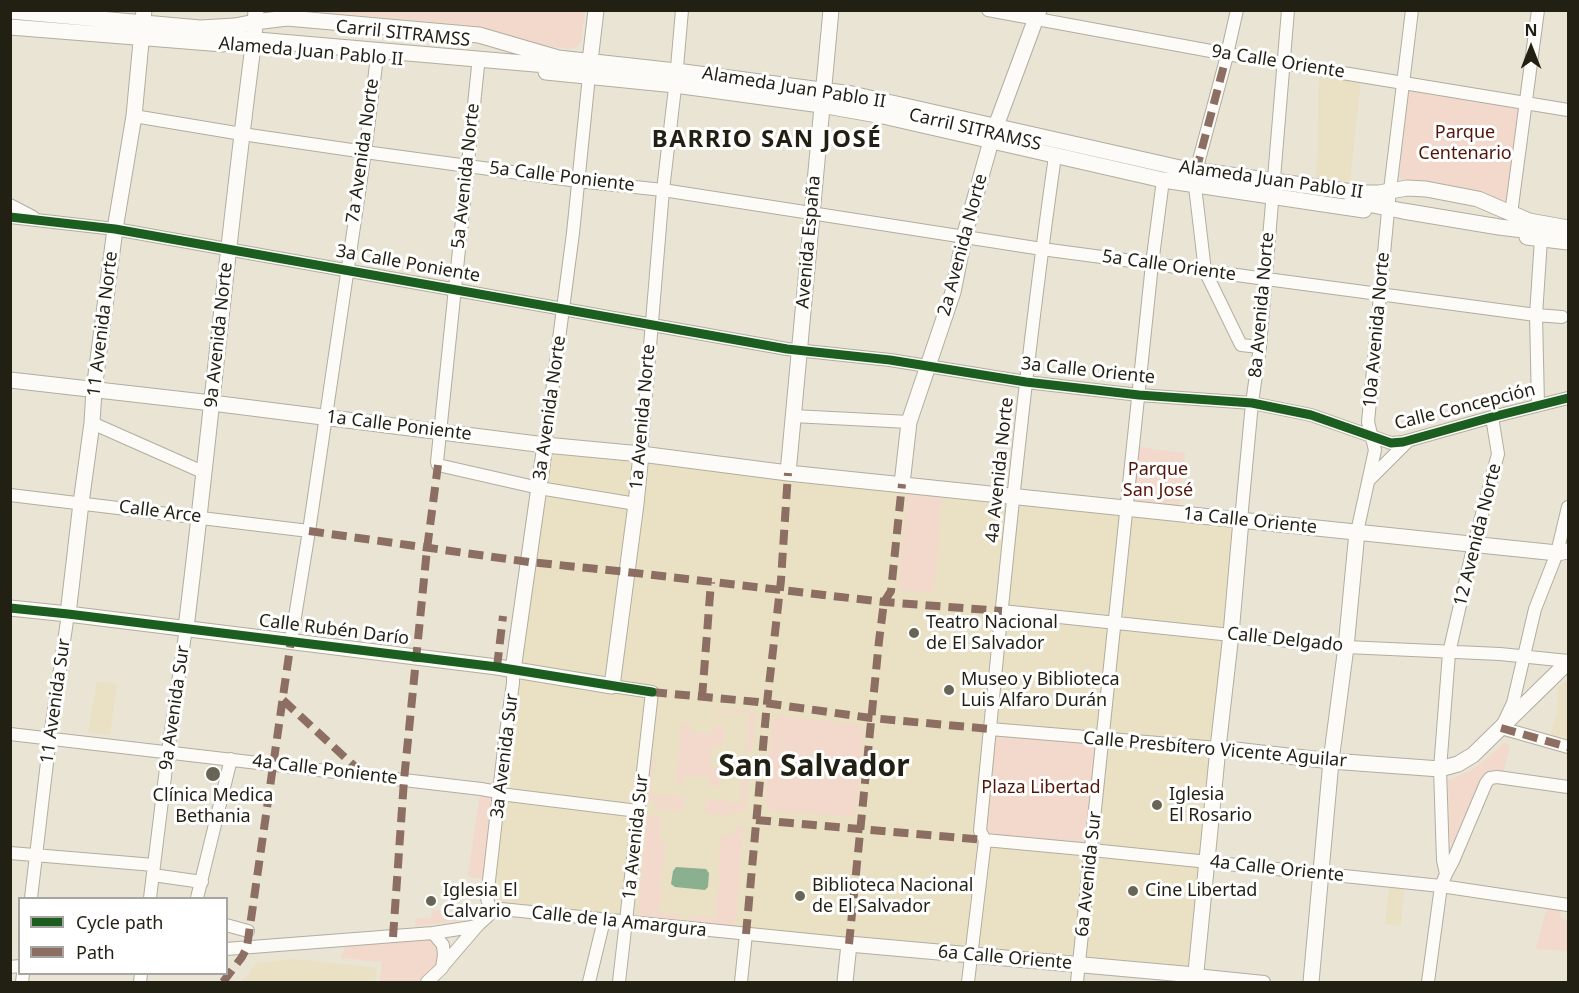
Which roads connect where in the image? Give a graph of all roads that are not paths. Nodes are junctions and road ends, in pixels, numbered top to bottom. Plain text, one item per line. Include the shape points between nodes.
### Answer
1 (596, 10) edge
2 (682, 10) edge
3 (831, 10) edge
4 (988, 10) edge
5 (1237, 10) edge
6 (1288, 10) edge
7 (1412, 10) edge
8 (1538, 10) edge
9 (10, 11) edge
10 (52, 13) edge
11 (282, 14) edge
12 (1038, 15) edge
13 (10, 20) edge
14 (143, 26) edge
15 (10, 27) edge
16 (254, 29) edge
17 (1227, 54) junction
18 (376, 57) junction
19 (1284, 62) junction
20 (478, 66) junction
21 (589, 69) junction
22 (676, 78) junction
23 (1404, 82) junction
24 (822, 97) junction
25 (1526, 102) junction
26 (1569, 110) edge
27 (134, 116) junction
28 (242, 134) junction
29 (993, 134) junction
30 (364, 152) junction
31 (1055, 156) junction
32 (469, 165) junction
33 (1196, 179) junction
34 (1163, 180) junction
35 (578, 181) junction
36 (1272, 189) junction
37 (663, 190) junction
38 (1389, 203) junction
39 (10, 205) edge
40 (812, 213) junction
41 (1511, 214) junction
42 (10, 218) edge
43 (45, 221) junction
44 (1569, 228) edge
45 (115, 229) junction
46 (1535, 235) junction
47 (1569, 236) edge
48 (964, 237) junction
49 (1569, 242) edge
50 (227, 249) junction
51 (1042, 249) junction
52 (1152, 264) junction
53 (346, 270) junction
54 (1205, 271) junction
55 (1265, 278) junction
56 (454, 289) junction
57 (1379, 295) junction
58 (563, 309) junction
59 (1536, 315) junction
60 (1562, 317) dead end
61 (651, 324) junction
62 (1260, 347) junction
63 (799, 350) junction
64 (927, 366) junction
65 (10, 380) edge
66 (1026, 382) junction
67 (94, 390) junction
68 (1139, 394) junction
69 (1569, 398) edge
70 (212, 403) junction
71 (1252, 403) junction
72 (1538, 405) junction
73 (793, 416) junction
74 (325, 417) junction
75 (1492, 417) junction
76 (909, 422) junction
77 (92, 423) junction
78 (440, 431) junction
79 (1371, 436) junction
80 (1408, 441) junction
81 (545, 445) junction
82 (641, 454) junction
83 (205, 473) junction
84 (788, 473) junction
85 (1368, 481) junction
86 (902, 484) junction
87 (539, 488) junction
88 (10, 495) edge
89 (1012, 496) junction
90 (81, 503) junction
91 (636, 504) junction
92 (1569, 507) edge
93 (1126, 508) junction
94 (200, 517) junction
95 (1241, 520) junction
96 (309, 531) junction
97 (1357, 532) junction
98 (1474, 544) junction
99 (1566, 552) edge
100 (529, 562) joint
101 (10, 608) edge
102 (1002, 611) junction
103 (68, 614) junction
104 (1114, 622) junction
105 (186, 628) junction
106 (1231, 634) junction
107 (291, 641) junction
108 (1346, 647) junction
109 (1449, 653) junction
110 (1524, 657) junction
111 (1569, 662) edge
112 (513, 670) junction
113 (612, 686) junction
114 (652, 692) joint
115 (1501, 728) junction
116 (990, 729) junction
117 (10, 734) edge
118 (50, 737) junction
119 (1103, 739) junction
120 (1569, 747) edge
121 (1218, 748) junction
122 (168, 752) junction
123 (231, 759) junction
124 (1331, 761) junction
125 (1440, 769) junction
126 (1569, 787) edge
127 (500, 794) junction
128 (638, 811) junction
129 (985, 840) junction
130 (1092, 849) junction
131 (10, 853) edge
132 (35, 856) junction
133 (1207, 862) junction
134 (153, 870) junction
135 (1320, 873) junction
136 (1443, 880) junction
137 (201, 882) junction
138 (31, 897) edge
139 (150, 897) edge
140 (197, 897) edge
141 (1569, 905) edge
142 (492, 912) junction
143 (604, 920) junction
144 (627, 923) junction
145 (478, 925) junction
146 (228, 926) edge
147 (248, 931) dead end
148 (433, 933) junction
149 (746, 934) junction
150 (849, 944) junction
151 (228, 949) edge
152 (971, 955) junction
153 (1079, 965) junction
154 (442, 968) junction
155 (1195, 979) edge
156 (427, 982) edge
157 (589, 982) edge
158 (620, 982) edge
159 (741, 982) edge
160 (845, 982) edge
161 (968, 982) edge
162 (1077, 982) edge
163 (1264, 982) edge
164 (1311, 982) edge
165 (1428, 982) edge

1 - 21 main road
2 - 22 street, 1a Avenida Norte
3 - 24 main road, Avenida España
4 - 12 street, 9a Calle Oriente
5 - 17 street
6 - 19 street, 8a Avenida Norte
7 - 23 street, 10a Avenida Norte
8 - 25 street
9 - 10 main road, Alameda Juan Pablo II
10 - 14 main road, Alameda Juan Pablo II
11 - 16 main road, Alameda Juan Pablo II
11 - 21 main road, Alameda Juan Pablo II via 479,35 571,60
12 - 17 street, 9a Calle Oriente
12 - 29 main road, 2a Avenida Norte
13 - 14 main road, Carril SITRAMSS
14 - 15 main road, Alameda Juan Pablo II
14 - 16 main road, Alameda Juan Pablo II
14 - 16 main road, Alameda Juan Pablo II
14 - 16 main road, Carril SITRAMSS via 214,36
14 - 27 main road, 11 Avenida Norte
16 - 18 main road, Alameda Juan Pablo II
16 - 21 main road, Carril SITRAMSS
16 - 28 main road, 9a Avenida Norte
17 - 19 street, 9a Calle Oriente
17 - 33 street
18 - 20 main road, Alameda Juan Pablo II
18 - 30 street, 7a Avenida Norte
19 - 23 street, 9a Calle Oriente
19 - 36 street, 8a Avenida Norte
20 - 21 main road, Alameda Juan Pablo II
20 - 32 street, 5a Avenida Norte
21 - 22 main road, Alameda Juan Pablo II
21 - 35 street, 3a Avenida Norte
22 - 24 main road, Alameda Juan Pablo II
22 - 37 street, 1a Avenida Norte
23 - 25 street, 9a Calle Oriente
23 - 38 street, 10a Avenida Norte
24 - 29 main road, Alameda Juan Pablo II via 884,116
24 - 40 main road, Avenida España
25 - 26 street, 9a Calle Oriente
25 - 41 street
27 - 28 street, 5a Calle Poniente
27 - 45 main road, 11 Avenida Norte
28 - 30 street, 5a Calle Poniente
28 - 50 main road, 9a Avenida Norte
29 - 31 main road, Alameda Juan Pablo II
29 - 33 main road, Alameda Juan Pablo II
29 - 36 main road, Carril SITRAMSS via 1184,177
29 - 48 main road, 2a Avenida Norte
30 - 32 street, 5a Calle Poniente
30 - 53 street, 7a Avenida Norte
31 - 34 main road, Alameda Juan Pablo II
31 - 51 street, 4a Avenida Norte
32 - 35 street, 5a Calle Poniente
32 - 56 street, 5a Avenida Norte
33 - 34 main road, Alameda Juan Pablo II
33 - 36 main road, Alameda Juan Pablo II
33 - 54 street
34 - 52 street, 6a Avenida Sur
35 - 37 street, 5a Calle Poniente
35 - 58 street, 3a Avenida Norte
36 - 38 main road, Alameda Juan Pablo II
36 - 38 main road, Carril SITRAMSS
36 - 38 main road, Alameda Juan Pablo II via 1370,194
36 - 55 street, 8a Avenida Norte
37 - 40 street, 5a Calle Poniente
37 - 61 street, 1a Avenida Norte
38 - 41 main road, Alameda Juan Pablo II via 1416,188 1469,197
38 - 46 main road, Alameda Juan Pablo II via 1493,232
38 - 46 main road, Carril SITRAMSS via 1426,196 1467,204
38 - 57 street, 10a Avenida Norte
39 - 43 street
40 - 48 street, 5a Calle Oriente
40 - 63 main road, Avenida España
41 - 44 main road, Alameda Juan Pablo II
42 - 43 street, 3a Calle Poniente
43 - 45 street, 3a Calle Poniente
45 - 50 street, 3a Calle Poniente
45 - 67 main road, 11 Avenida Norte
46 - 47 main road, Carril SITRAMSS
46 - 49 main road, Alameda Juan Pablo II
46 - 59 street
48 - 51 street, 5a Calle Oriente
48 - 64 main road, 2a Avenida Norte via 953,292
50 - 53 street, 3a Calle Poniente
50 - 70 main road, 9a Avenida Norte
51 - 52 street, 5a Calle Oriente
51 - 66 street, 4a Avenida Norte
52 - 54 street, 5a Calle Oriente
52 - 68 street, 6a Avenida Sur
53 - 56 street, 3a Calle Poniente
53 - 74 street, 7a Avenida Norte
54 - 55 street, 5a Calle Oriente
54 - 62 street via 1241,345
55 - 57 street, 5a Calle Oriente
55 - 62 street, 8a Avenida Norte
56 - 58 street, 3a Calle Poniente
56 - 78 street, 5a Avenida Norte
57 - 59 street, 5a Calle Oriente
57 - 79 street, 10a Avenida Norte via 1368,422
58 - 61 street, 3a Calle Poniente
58 - 81 street, 3a Avenida Norte
59 - 60 street, 5a Calle Oriente
59 - 72 street
61 - 63 street, 3a Calle Poniente
61 - 82 street, 1a Avenida Norte
62 - 71 street, 8a Avenida Norte
63 - 64 street, 3a Calle Oriente
63 - 73 main road, Avenida España
64 - 66 street, 3a Calle Oriente
64 - 76 main road, 2a Avenida Norte
65 - 67 main road, 1a Calle Poniente
66 - 68 street, 3a Calle Oriente
66 - 89 street, 4a Avenida Norte
67 - 70 main road, 1a Calle Poniente
67 - 77 main road, 11 Avenida Norte
68 - 71 street, 3a Calle Oriente
68 - 93 street, 6a Avenida Sur
69 - 72 street, Calle Concepción
70 - 74 main road, 1a Calle Poniente
70 - 83 main road, 9a Avenida Norte
71 - 79 street, 3a Calle Oriente via 1305,414
71 - 95 street, 8a Avenida Norte
72 - 75 street, Calle Concepción
73 - 76 street
73 - 84 main road, Avenida España
74 - 78 main road, 1a Calle Poniente
74 - 96 street, 7a Avenida Norte
75 - 80 street, Calle Concepción
75 - 98 street, 12 Avenida Norte via 1498,454
76 - 86 main road, 2a Avenida Norte
77 - 83 street
77 - 90 main road, 11 Avenida Norte
78 - 81 main road, 1a Calle Poniente
78 - 87 street, 5a Avenida Norte via 441,467
79 - 80 street, Calle Concepción via 1391,443
79 - 85 street, 10a Avenida Norte via 1375,450
80 - 85 street
81 - 82 main road, 1a Calle Poniente
81 - 87 main road, 3a Avenida Norte
82 - 84 main road, 1a Calle Poniente
82 - 91 main road, 1a Avenida Norte
83 - 94 main road, 9a Avenida Norte
84 - 86 main road, 1a Calle Oriente
85 - 97 street, 10a Avenida Norte
86 - 89 main road, 1a Calle Oriente
87 - 91 street
87 - 100 main road, 3a Avenida Norte
88 - 90 street, Calle Arce
89 - 93 main road, 1a Calle Oriente
89 - 102 street, 4a Avenida Norte
90 - 94 street, Calle Arce
90 - 103 main road, 11 Avenida Sur
91 - 113 main road, 1a Avenida Norte
92 - 99 street
93 - 95 main road, 1a Calle Oriente
93 - 104 street, 6a Avenida Sur
94 - 96 street, Calle Arce
94 - 105 main road, 9a Avenida Sur
95 - 97 main road, 1a Calle Oriente
95 - 106 main road, 8a Avenida Norte
96 - 107 street, 7a Avenida Norte
97 - 98 main road, 1a Calle Oriente
97 - 108 main road, 10a Avenida Norte
98 - 99 main road, 1a Calle Oriente
98 - 109 street, 12 Avenida Norte
99 - 110 street via 1535,609
100 - 112 main road, 3a Avenida Sur
101 - 103 main road, Calle Rubén Darío
102 - 104 street, Calle Delgado
102 - 116 street, 4a Avenida Norte
103 - 105 main road, Calle Rubén Darío
103 - 118 street, 11 Avenida Sur
104 - 106 street, Calle Delgado
104 - 119 street, 6a Avenida Sur
105 - 107 main road, Calle Rubén Darío
105 - 122 street, 9a Avenida Sur
106 - 108 street, Calle Delgado
106 - 121 main road, 8a Avenida Norte
107 - 112 main road, Calle Rubén Darío
108 - 109 street, Calle Delgado
108 - 124 main road, 10a Avenida Norte
109 - 110 street, Calle Delgado
109 - 125 street, 12 Avenida Norte
110 - 111 street, Calle Delgado
110 - 115 street via 1513,703
111 - 115 main road
112 - 113 main road, Calle Rubén Darío
112 - 127 street, 3a Avenida Sur
113 - 114 street, Calle Rubén Darío
114 - 128 street, 1a Avenida Sur
115 - 120 street
115 - 125 main road via 1473,756
116 - 119 street, Calle Presbítero Vicente Aguilar
116 - 129 street, 4a Avenida Norte via 980,831
117 - 118 street, 4a Calle Poniente
118 - 122 street, 4a Calle Poniente
118 - 132 street, 11 Avenida Sur
119 - 121 street, Calle Presbítero Vicente Aguilar
119 - 130 street, 6a Avenida Sur
121 - 124 main road, Calle Presbítero Vicente Aguilar
121 - 133 main road, 8a Avenida Norte
122 - 123 street, 4a Calle Poniente
122 - 134 street, 9a Avenida Sur
123 - 127 street, 4a Calle Poniente
123 - 137 street
124 - 125 main road, Calle Presbítero Vicente Aguilar
124 - 135 main road, 10a Avenida Norte
125 - 136 street, 12 Avenida Norte
126 - 136 street via 1489,779
127 - 128 street, 4a Calle Poniente
127 - 142 street, 3a Avenida Sur via 487,898
128 - 144 street, 1a Avenida Sur
129 - 130 street, 4a Calle Oriente
129 - 152 street, 4a Avenida Norte
130 - 133 street, 4a Calle Oriente
130 - 153 street, 6a Avenida Sur
131 - 132 street
132 - 134 street
132 - 138 street, 11 Avenida Sur
133 - 135 street, 4a Calle Oriente
133 - 155 main road, 8a Avenida Norte
134 - 137 street
134 - 139 street, 9a Avenida Sur
135 - 136 street, 4a Calle Oriente
135 - 164 main road, 10a Avenida Norte
136 - 141 street, 4a Calle Oriente
136 - 165 street
137 - 140 street
142 - 143 street, Calle de la Amargura via 501,909
142 - 145 street
143 - 144 street, Calle de la Amargura
143 - 157 street
144 - 149 street, Calle de la Amargura
144 - 158 street, 1a Avenida Sur
145 - 148 street
145 - 154 street
146 - 147 street
148 - 151 street
148 - 154 street via 444,945
149 - 150 street, 6a Calle Oriente
149 - 159 street
150 - 152 main road, 6a Calle Oriente
150 - 160 main road
152 - 153 main road, 6a Calle Oriente
152 - 161 street, 4a Avenida Norte
153 - 155 main road, 6a Calle Oriente
153 - 162 street, 6a Avenida Sur
154 - 156 street
155 - 163 street, 6a Calle Oriente

